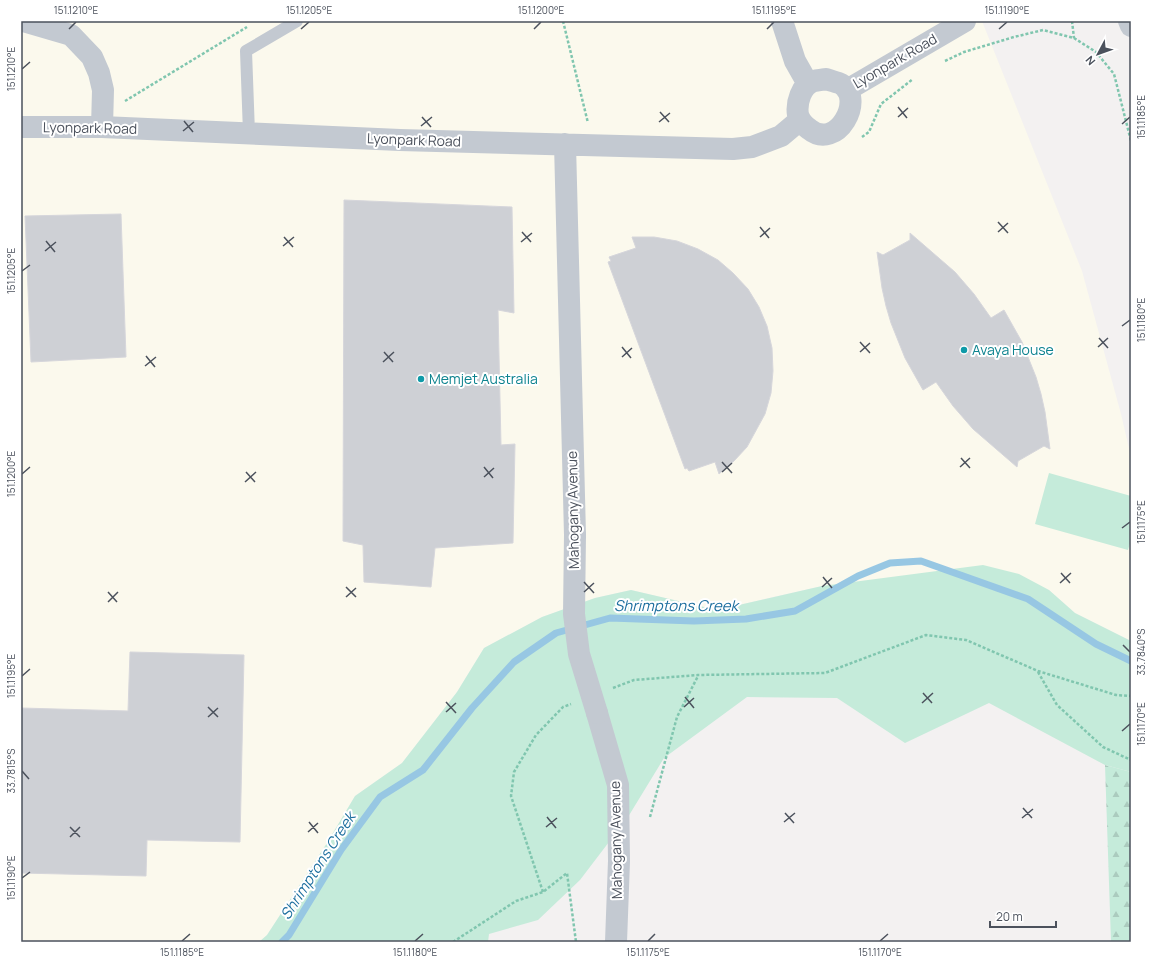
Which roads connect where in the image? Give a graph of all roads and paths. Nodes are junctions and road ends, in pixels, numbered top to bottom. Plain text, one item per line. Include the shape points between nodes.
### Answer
1 (23, 21) edge
2 (297, 21) edge
3 (563, 21) edge
4 (782, 21) edge
5 (965, 21) edge
6 (1072, 21) edge
7 (1129, 21) edge
8 (1131, 26) edge
9 (247, 27) dead end
10 (1074, 38) junction
11 (938, 64) dead end
12 (914, 78) dead end
13 (808, 84) junction
14 (847, 90) junction
15 (800, 120) junction
16 (102, 121) junction
17 (21, 127) edge
18 (249, 133) junction
19 (859, 139) dead end
20 (1131, 141) edge
21 (565, 144) junction
22 (593, 145) junction
23 (1038, 671) junction
24 (698, 675) junction
25 (613, 688) dead end
26 (1131, 696) edge
27 (578, 702) dead end
28 (1131, 760) edge
29 (650, 817) dead end
30 (543, 892) junction
31 (453, 942) edge
32 (576, 942) edge
33 (616, 942) edge

1 - 16 street via 72,35 92,57 103,90
2 - 18 lane via 246,51
3 - 22 path
4 - 13 street via 795,61
5 - 14 street, Lyonpark Road
6 - 10 path
7 - 8 street
9 - 16 path
10 - 11 path via 1043,30 964,52
10 - 20 path via 1096,52 1114,74
12 - 19 path via 881,104 869,132
13 - 14 street via 826,80 842,85
13 - 15 street via 798,103
14 - 15 street via 850,97 848,114 845,122 837,130 825,135 817,134 805,127
15 - 22 street, Lyonpark Road via 781,136 752,147 733,149
16 - 17 street, Lyonpark Road
16 - 18 street, Lyonpark Road
18 - 21 street, Lyonpark Road
21 - 22 street, Lyonpark Road
21 - 33 street, Mahogany Avenue, bridge via 575,535 574,614 578,654 618,785
23 - 24 path via 966,640 926,635 825,674
23 - 26 path via 1116,695
23 - 28 path via 1057,705 1103,747
24 - 25 path via 634,680
24 - 29 path via 677,717
27 - 30 path via 564,707 536,735 514,772 511,796
30 - 31 path via 516,901
30 - 32 path via 567,873

